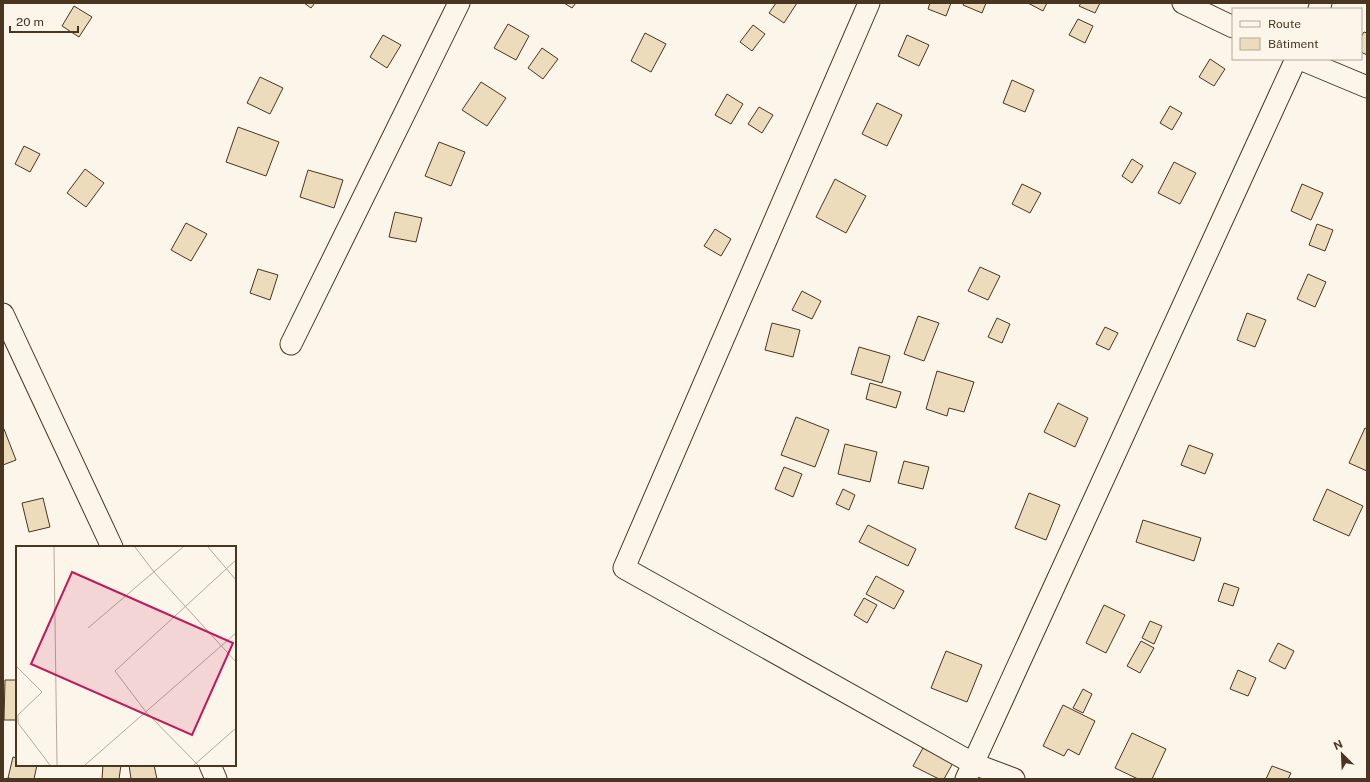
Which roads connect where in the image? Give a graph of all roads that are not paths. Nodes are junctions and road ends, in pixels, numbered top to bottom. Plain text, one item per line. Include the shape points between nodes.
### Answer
1 (459, 3) edge
2 (869, 3) edge
3 (1183, 3) edge
4 (1232, 27) edge
5 (1296, 60) edge
6 (1302, 60) edge
7 (1367, 87) edge
8 (3, 314) edge
9 (291, 344) dead end
10 (112, 546) edge
11 (210, 766) edge
12 (970, 771) edge
13 (216, 779) edge
14 (1014, 779) edge

1 - 9 street
2 - 12 street via 624,568
3 - 4 street
5 - 12 street
6 - 7 street
8 - 10 street
11 - 13 street
12 - 14 street

